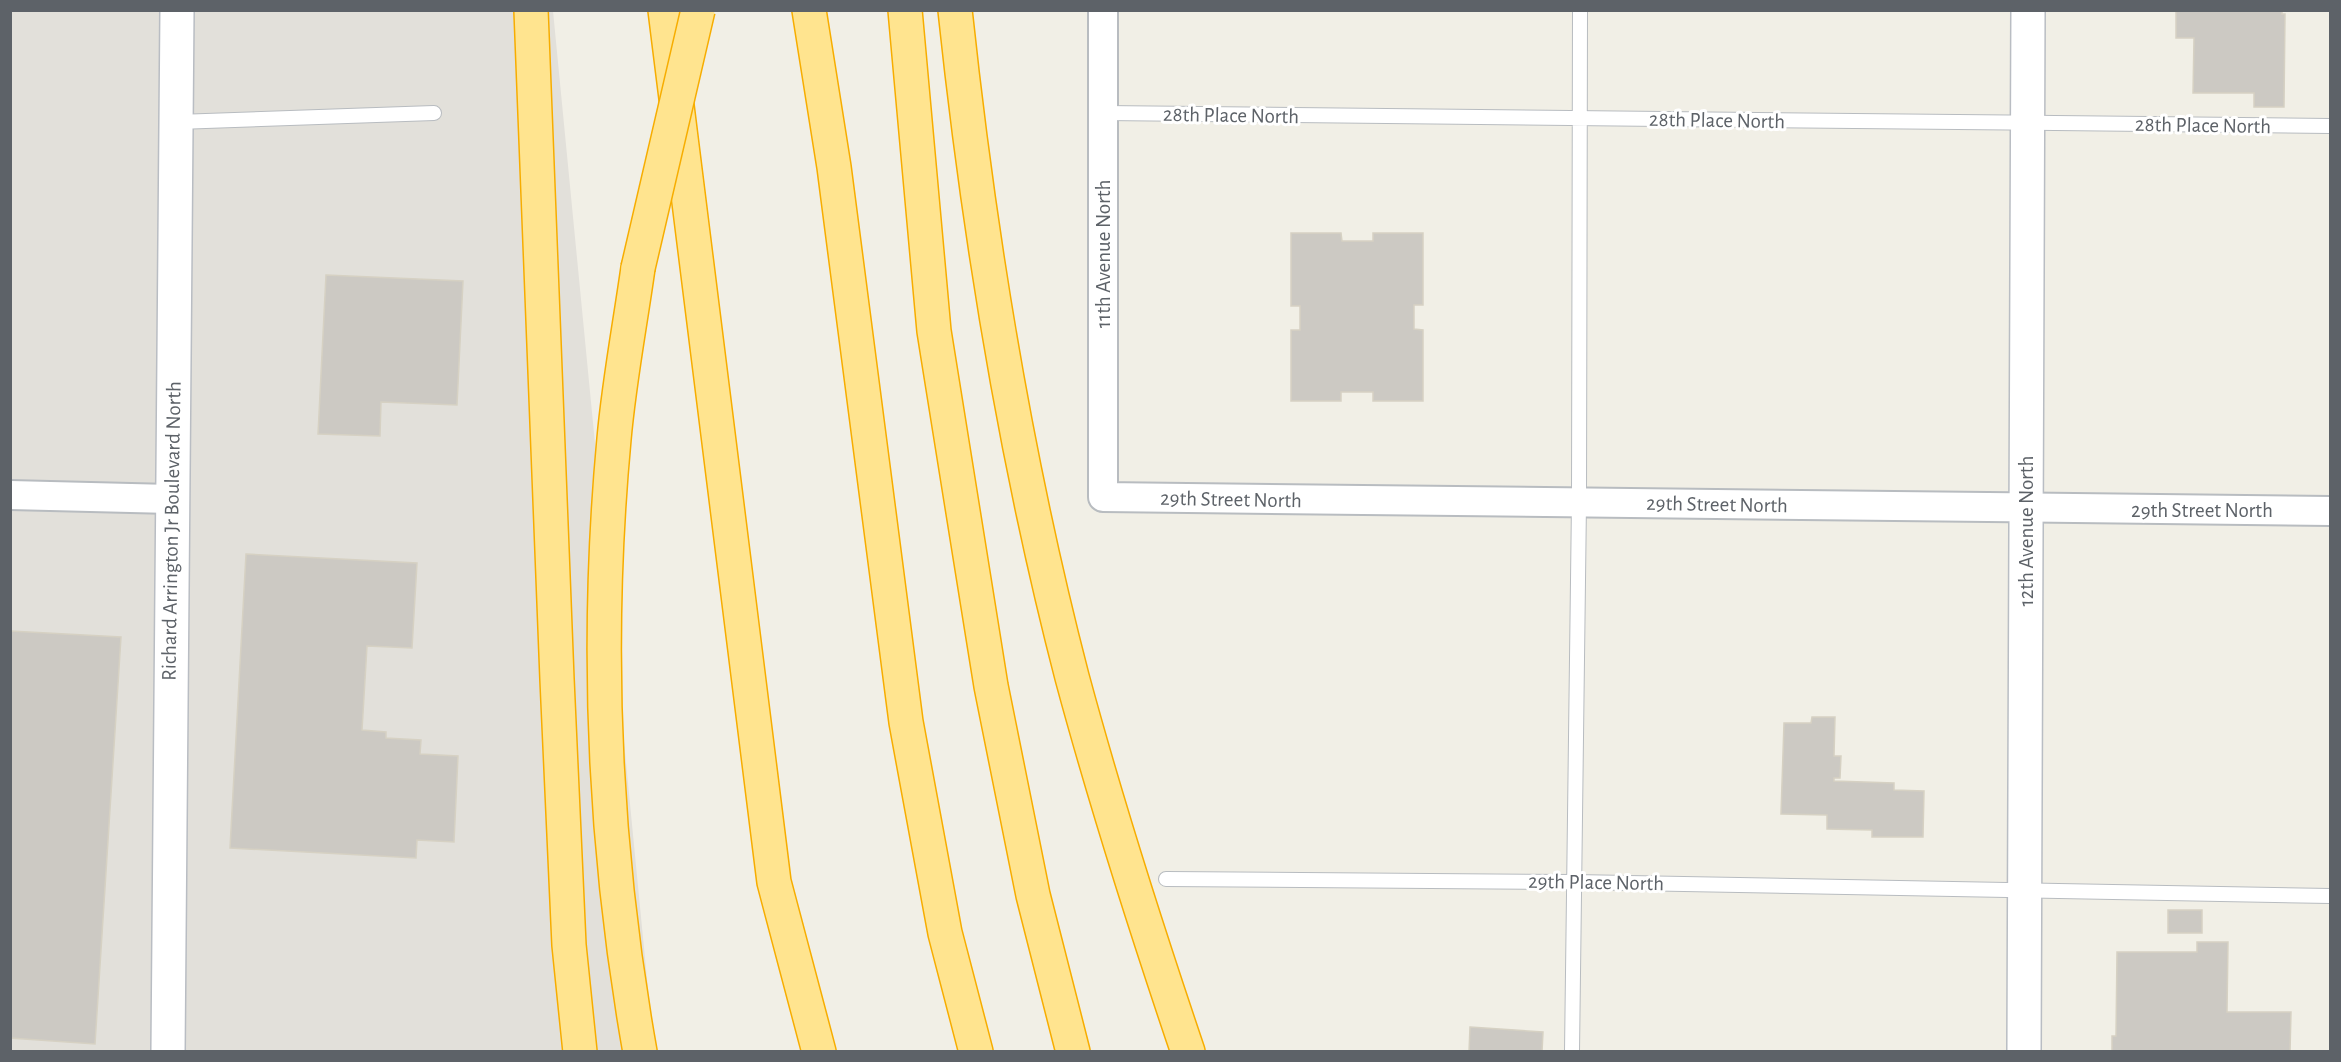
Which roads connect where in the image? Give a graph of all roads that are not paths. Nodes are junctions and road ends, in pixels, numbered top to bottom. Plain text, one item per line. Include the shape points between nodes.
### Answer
1 (177, 10) edge
2 (531, 10) edge
3 (665, 10) edge
4 (698, 10) edge
5 (809, 10) edge
6 (905, 10) edge
7 (955, 10) edge
8 (1103, 10) edge
9 (1580, 10) edge
10 (2028, 10) edge
11 (434, 112) dead end
12 (1104, 113) junction
13 (1579, 118) junction
14 (177, 122) junction
15 (2028, 123) junction
16 (2331, 126) edge
17 (10, 495) edge
18 (1102, 497) joint
19 (171, 499) junction
20 (1578, 502) junction
21 (2026, 509) junction
22 (2331, 511) edge
23 (1166, 879) dead end
24 (1574, 882) junction
25 (2025, 891) junction
26 (2331, 896) edge
27 (168, 1052) edge
28 (580, 1052) edge
29 (640, 1052) edge
30 (819, 1052) edge
31 (976, 1052) edge
32 (1073, 1052) edge
33 (1188, 1052) edge
34 (1572, 1052) edge
35 (2024, 1052) edge

1 - 14 street, Richard Arrington Jr Boulevard North
2 - 28 highway via 569,945
3 - 30 highway via 774,882
4 - 29 highway, bridge via 638,268 614,438 607,547 605,639 612,850 620,934
5 - 31 highway via 834,168 906,722 945,933
6 - 32 highway via 934,331 991,686 1033,895
7 - 33 highway via 970,153 1030,500 1072,676 1138,907
8 - 12 street, 11th Avenue North
9 - 13 lane
10 - 15 street, 12th Avenue North
11 - 14 lane
12 - 13 lane, 28th Place North
12 - 18 street, 11th Avenue North
13 - 15 lane, 28th Place North
13 - 20 lane
14 - 19 street, Richard Arrington Jr Boulevard North
15 - 16 lane, 28th Place North
15 - 21 street, 12th Avenue North
17 - 19 street
18 - 20 street, 29th Street North
19 - 27 street, Richard Arrington Jr Boulevard North
20 - 21 street, 29th Street North
20 - 24 lane
21 - 22 street, 29th Street North
21 - 25 street, 12th Avenue North
23 - 24 lane, 29th Place North
24 - 25 lane, 29th Place North
24 - 34 lane
25 - 26 lane, 29th Place North
25 - 35 street, 12th Avenue North

